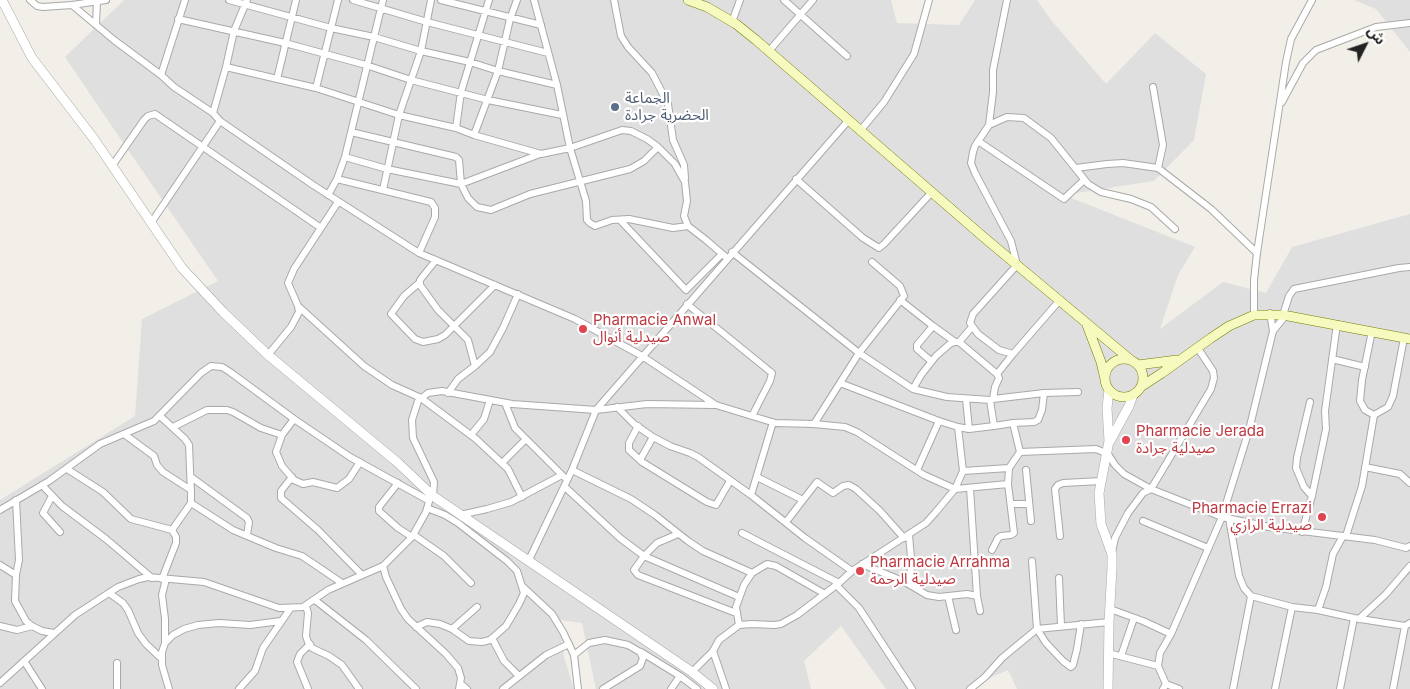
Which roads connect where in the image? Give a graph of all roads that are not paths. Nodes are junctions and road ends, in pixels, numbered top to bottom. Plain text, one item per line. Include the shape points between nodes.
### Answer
1 (2, 0) edge
2 (30, 0) edge
3 (106, 0) edge
4 (185, 0) edge
5 (229, 0) edge
6 (296, 0) edge
7 (338, 0) edge
8 (353, 0) edge
9 (383, 0) edge
10 (431, 0) edge
11 (441, 0) edge
12 (489, 0) edge
13 (517, 0) edge
14 (526, 0) edge
15 (614, 0) edge
16 (688, 0) edge
17 (740, 0) edge
18 (784, 0) edge
19 (813, 0) edge
20 (928, 0) edge
21 (1006, 0) edge
22 (1312, 0) edge
23 (97, 1) junction
24 (534, 1) edge
25 (246, 2) edge
26 (72, 5) junction
27 (382, 8) junction
28 (486, 12) junction
29 (801, 15) junction
30 (292, 17) junction
31 (178, 19) junction
32 (510, 19) junction
33 (427, 22) junction
34 (732, 22) junction
35 (1410, 22) edge
36 (96, 25) junction
37 (540, 26) junction
38 (332, 28) junction
39 (234, 31) junction
40 (479, 34) junction
41 (374, 37) junction
42 (505, 41) junction
43 (284, 43) junction
44 (420, 51) junction
45 (770, 51) junction
46 (548, 53) junction
47 (325, 55) junction
48 (847, 56) dead end
49 (470, 62) junction
50 (366, 65) junction
51 (226, 67) junction
52 (498, 71) junction
53 (162, 76) junction
54 (276, 79) junction
55 (412, 80) junction
56 (557, 85) junction
57 (1153, 86) dead end
58 (316, 88) junction
59 (461, 92) junction
60 (488, 100) junction
61 (358, 101) junction
62 (1280, 107) junction
63 (213, 113) junction
64 (562, 115) junction
65 (399, 116) junction
66 (848, 121) junction
67 (220, 122) junction
68 (989, 125) junction
69 (456, 128) junction
70 (860, 131) junction
71 (351, 132) junction
72 (474, 135) junction
73 (978, 141) junction
74 (393, 142) junction
75 (203, 146) junction
76 (658, 147) junction
77 (570, 148) junction
78 (541, 154) junction
79 (345, 157) junction
80 (112, 166) junction
81 (1076, 168) junction
82 (1158, 168) junction
83 (387, 169) junction
84 (796, 179) junction
85 (337, 180) junction
86 (1084, 180) junction
87 (580, 182) junction
88 (685, 182) junction
89 (461, 184) junction
90 (383, 190) junction
91 (932, 192) junction
92 (328, 195) junction
93 (338, 202) junction
94 (620, 220) junction
95 (151, 223) junction
96 (688, 226) junction
97 (321, 228) junction
98 (1175, 229) dead end
99 (732, 252) junction
100 (419, 253) junction
101 (1257, 253) junction
102 (724, 256) junction
103 (436, 260) junction
104 (872, 262) dead end
105 (1017, 266) junction
106 (1410, 267) edge
107 (419, 283) junction
108 (494, 284) junction
109 (518, 294) junction
110 (900, 300) junction
111 (1059, 301) junction
112 (687, 304) junction
113 (298, 306) junction
114 (1270, 314) junction
115 (1254, 315) junction
116 (1285, 315) junction
117 (1086, 324) junction
118 (1337, 324) junction
119 (454, 326) junction
120 (933, 326) junction
121 (972, 327) junction
122 (1372, 331) junction
123 (1273, 332) junction
124 (1407, 338) edge
125 (957, 342) junction
126 (1197, 347) junction
127 (859, 353) junction
128 (1013, 354) junction
129 (268, 355) junction
130 (642, 356) junction
131 (1332, 359) junction
132 (1179, 360) junction
133 (931, 361) junction
134 (1135, 363) junction
135 (475, 366) junction
136 (1365, 366) junction
137 (997, 374) junction
138 (840, 383) junction
139 (1108, 385) junction
140 (1142, 386) junction
141 (913, 389) junction
142 (1078, 392) dead end
143 (448, 393) junction
144 (1044, 393) junction
145 (1133, 395) junction
146 (421, 398) junction
147 (966, 399) junction
148 (992, 399) junction
149 (490, 400) junction
150 (1310, 402) dead end
151 (505, 403) junction
152 (716, 405) junction
153 (617, 407) junction
154 (596, 410) junction
155 (1374, 415) junction
156 (160, 416) junction
157 (752, 416) junction
158 (294, 419) junction
159 (939, 421) junction
160 (773, 422) junction
161 (1013, 423) junction
162 (814, 424) junction
163 (638, 426) junction
164 (994, 426) junction
165 (173, 427) junction
166 (958, 427) junction
167 (970, 429) junction
168 (124, 434) junction
169 (282, 435) junction
170 (471, 435) junction
171 (653, 437) junction
172 (526, 439) junction
173 (1110, 442) junction
174 (1020, 452) junction
175 (1108, 454) junction
176 (640, 460) junction
177 (360, 462) junction
178 (502, 463) junction
179 (1365, 467) junction
180 (1010, 468) junction
181 (67, 469) junction
182 (572, 470) junction
183 (917, 470) junction
184 (1026, 470) dead end
185 (963, 471) junction
186 (562, 475) junction
187 (191, 476) junction
188 (292, 477) junction
189 (757, 477) junction
190 (568, 479) junction
191 (1101, 481) junction
192 (730, 482) junction
193 (398, 483) junction
194 (1410, 483) edge
195 (1008, 484) junction
196 (42, 485) junction
197 (565, 487) junction
198 (970, 488) junction
199 (955, 489) junction
200 (1151, 489) junction
201 (191, 490) junction
202 (751, 495) junction
203 (52, 496) junction
204 (1312, 496) junction
205 (432, 497) junction
206 (522, 497) junction
207 (16, 500) junction
208 (803, 500) junction
209 (191, 503) junction
210 (1011, 504) junction
211 (1029, 504) junction
212 (427, 508) junction
213 (0, 510) edge
214 (460, 515) junction
215 (1226, 518) junction
216 (1031, 520) dead end
217 (1143, 521) dead end
218 (786, 522) junction
219 (172, 530) junction
220 (60, 532) dead end
221 (1302, 532) junction
222 (742, 533) dead end
223 (678, 534) junction
224 (247, 535) junction
225 (413, 536) junction
226 (906, 536) junction
227 (1060, 536) dead end
228 (1344, 536) junction
229 (1208, 548) junction
230 (1409, 549) edge
231 (992, 550) dead end
232 (1112, 554) junction
233 (644, 556) junction
234 (1032, 561) dead end
235 (528, 562) junction
236 (862, 564) junction
237 (0, 565) edge
238 (383, 566) junction
239 (1410, 566) edge
240 (852, 571) junction
241 (752, 573) junction
242 (16, 575) junction
243 (362, 575) junction
244 (152, 578) junction
245 (1059, 578) dead end
246 (164, 579) junction
247 (342, 583) junction
248 (471, 583) dead end
249 (838, 584) junction
250 (910, 585) junction
251 (522, 586) junction
252 (109, 592) junction
253 (825, 594) junction
254 (948, 596) junction
255 (977, 596) junction
256 (1251, 596) junction
257 (738, 597) junction
258 (315, 600) junction
259 (306, 606) junction
260 (477, 607) dead end
261 (1292, 607) junction
262 (290, 609) junction
263 (1110, 609) junction
264 (1318, 610) junction
265 (980, 611) dead end
266 (736, 613) junction
267 (1134, 618) junction
268 (1356, 619) junction
269 (281, 621) junction
270 (1108, 622) junction
271 (1081, 624) junction
272 (1408, 624) edge
273 (0, 626) edge
274 (32, 626) junction
275 (416, 626) junction
276 (739, 626) junction
277 (1061, 626) junction
278 (452, 629) junction
279 (1037, 629) junction
280 (956, 630) dead end
281 (54, 633) junction
282 (1171, 634) junction
283 (492, 638) junction
284 (165, 642) junction
285 (310, 644) junction
286 (569, 644) junction
287 (713, 651) junction
288 (640, 652) junction
289 (1108, 653) junction
290 (574, 655) junction
291 (1121, 656) junction
292 (162, 659) junction
293 (24, 661) junction
294 (117, 663) dead end
295 (1158, 666) junction
296 (692, 672) junction
297 (519, 676) junction
298 (680, 676) junction
299 (0, 683) edge
300 (460, 686) edge
301 (1165, 687) edge
302 (42, 689) edge
303 (117, 689) edge
304 (169, 689) edge
305 (239, 689) edge
306 (308, 689) edge
307 (359, 689) edge
308 (416, 689) edge
309 (467, 689) edge
310 (503, 689) edge
311 (578, 689) edge
312 (603, 689) edge
313 (671, 689) edge
314 (697, 689) edge
315 (713, 689) edge
316 (726, 689) edge
317 (912, 689) edge
318 (970, 689) edge
319 (1108, 689) edge
320 (1179, 689) edge
321 (1233, 689) edge
322 (1275, 689) edge
323 (1340, 689) edge
324 (1393, 689) edge

1 - 80 street via 32,58
2 - 26 street via 43,7
3 - 23 street
4 - 31 street
5 - 25 street
6 - 30 street
7 - 38 street
8 - 27 street
9 - 27 street
10 - 33 street
11 - 28 street
12 - 28 street
13 - 32 street
14 - 24 street
15 - 88 street via 621,36 652,73 670,109 672,133 684,165
16 - 34 main road
17 - 34 street
18 - 29 street
19 - 29 street
20 - 70 street via 914,54 884,102
21 - 68 street via 993,70
22 - 62 street via 1291,39
23 - 26 street
23 - 36 street
24 - 37 street
25 - 30 street
25 - 39 street
26 - 36 street
27 - 33 street
27 - 41 street
28 - 32 street
28 - 40 street
29 - 45 street
29 - 48 street
30 - 38 street
30 - 43 street
31 - 39 street
31 - 53 street
32 - 37 street
32 - 42 street
33 - 40 street
33 - 44 street
34 - 45 main road
35 - 62 street via 1376,27 1316,50 1303,64
36 - 53 street
37 - 46 street
38 - 41 street
38 - 47 street
39 - 43 street
39 - 51 street
40 - 42 street
40 - 49 street
41 - 44 street
41 - 50 street
42 - 46 street
42 - 52 street
43 - 47 street
43 - 54 street
44 - 49 street
44 - 55 street
45 - 66 main road
46 - 56 street
47 - 50 street
47 - 58 street
49 - 52 street
49 - 59 street
50 - 55 street
50 - 61 street
51 - 54 street
51 - 63 street
52 - 56 street
52 - 60 street
53 - 63 street
54 - 58 street
55 - 59 street
55 - 65 street
56 - 64 street
57 - 82 street via 1163,145
58 - 61 street
59 - 60 street
59 - 69 street
60 - 64 street
60 - 72 street
61 - 65 street
61 - 71 street
62 - 101 street
63 - 67 street
64 - 77 street
65 - 69 street
65 - 74 street
66 - 70 main road
66 - 84 street
67 - 75 street
67 - 92 street
68 - 73 street
68 - 81 street via 1007,117 1024,118 1051,138
69 - 72 street
70 - 91 main road
71 - 74 street
71 - 79 street
72 - 78 street
73 - 86 street via 1064,199
73 - 105 street via 971,162 1011,241
74 - 83 street
74 - 89 street via 456,157
75 - 80 street via 152,115 144,120
75 - 95 street
75 - 97 street
76 - 77 street via 631,131 622,130
76 - 87 street via 636,166
76 - 88 street via 675,164
77 - 78 street
77 - 87 street
78 - 89 street
79 - 83 street
79 - 85 street
80 - 95 street
81 - 82 street via 1123,163
81 - 86 street
82 - 101 street via 1211,209
83 - 89 street
83 - 90 street
84 - 91 street via 863,238 879,248
84 - 99 street
85 - 90 street
85 - 92 street
86 - 98 street via 1101,192 1150,208
87 - 89 street via 530,194 491,210 472,204
87 - 94 street via 590,223 598,226
88 - 96 street via 687,201 684,216
90 - 100 street via 433,205 433,221
91 - 105 main road
92 - 93 street
93 - 97 street
93 - 100 street
94 - 96 street via 673,228
94 - 102 street via 686,290
95 - 129 street via 182,268
96 - 102 street
97 - 113 street via 288,283
99 - 102 street
99 - 127 street
100 - 103 street
101 - 115 street
102 - 112 street
103 - 107 street
103 - 108 street
104 - 110 street via 900,286 904,296
105 - 111 main road
105 - 121 street via 973,314 970,320
106 - 116 street via 1294,289
107 - 119 street via 427,297
107 - 119 street via 392,310 392,317 415,339 423,342 442,338
108 - 109 street
108 - 119 street
109 - 130 street via 575,319
109 - 135 street via 493,347
110 - 120 street
110 - 127 street
111 - 117 main road
111 - 128 street
112 - 130 street
112 - 157 street via 772,373
113 - 129 street via 296,322
113 - 146 street via 364,366 392,385
114 - 115 main road
114 - 116 main road
114 - 123 street
115 - 126 main road via 1229,326
116 - 118 main road
116 - 123 street
117 - 134 main road
117 - 139 main road
118 - 122 main road
118 - 131 street
119 - 135 street via 468,340
120 - 125 street
120 - 133 street via 917,345 917,349
121 - 125 street
121 - 128 street via 999,350
122 - 124 main road
122 - 136 street
123 - 215 street
124 - 155 street via 1393,396 1388,407
125 - 133 street via 951,343
125 - 137 street
126 - 132 main road
126 - 200 street via 1214,378
127 - 138 street
127 - 141 street
128 - 137 street
129 - 205 street via 397,462
130 - 152 street
130 - 154 street
131 - 136 street
131 - 204 street via 1325,410 1326,428
132 - 134 main road
132 - 140 main road
133 - 141 street
134 - 139 main road via 1126,360 1115,362 1108,370
134 - 140 main road via 1143,375
135 - 143 street via 458,379
136 - 155 street via 1360,401 1365,410
137 - 148 street via 999,378
138 - 159 street
138 - 162 street
139 - 145 main road via 1120,397
139 - 173 street
140 - 145 main road
141 - 147 street
142 - 144 street
143 - 146 street via 428,393
143 - 149 street
144 - 148 street
144 - 161 street via 1038,420
145 - 173 street
146 - 170 street
146 - 205 street via 413,413 412,430 416,446 434,482
147 - 148 street
147 - 167 street
148 - 164 street
149 - 151 street
149 - 170 street via 484,419
150 - 204 street via 1296,468
151 - 154 street
151 - 172 street via 510,420
152 - 153 street
152 - 157 street
153 - 154 street
153 - 163 street
154 - 182 street
155 - 179 street
156 - 158 street via 206,368 216,365
156 - 165 street
156 - 168 street
157 - 160 street
158 - 169 street
158 - 177 street
159 - 166 street
159 - 183 street
160 - 162 street
160 - 189 street
161 - 164 street
161 - 174 street
162 - 183 street via 845,427 857,432
163 - 171 street
163 - 176 street via 628,447
164 - 167 street
165 - 169 street via 207,410 227,410
165 - 187 street via 189,445
166 - 167 street
166 - 185 street
168 - 181 street via 100,444
168 - 201 street via 154,456 163,472
169 - 188 street via 276,455
170 - 178 street
171 - 176 street
171 - 192 street via 690,452
172 - 178 street
172 - 186 street
173 - 175 street
174 - 175 street via 1096,448
174 - 180 street
175 - 191 street
175 - 200 street via 1119,470
176 - 192 street via 712,505 716,505
177 - 188 street via 349,478 336,488 313,482 303,484
177 - 193 street
178 - 206 street
179 - 194 street via 1400,474
179 - 228 street via 1362,486
180 - 185 street
180 - 195 street
181 - 196 street
181 - 219 street via 102,492 131,519
182 - 190 street
182 - 223 street via 632,499
183 - 199 street
184 - 211 street
185 - 199 street
186 - 190 street
186 - 206 street
187 - 201 street
187 - 224 street via 247,518 250,522
188 - 243 street via 281,491 281,498
189 - 202 street
189 - 208 street
190 - 197 street
191 - 227 street via 1058,485 1055,490
191 - 232 street via 1101,524
192 - 202 street
193 - 205 street via 426,499
193 - 225 street via 379,510 398,528
195 - 198 street
195 - 210 street
196 - 203 street
196 - 207 street
197 - 233 street
197 - 235 street
198 - 199 street
198 - 255 street
199 - 226 street via 926,523
200 - 215 street
200 - 232 street via 1143,493 1128,513 1115,538
201 - 209 street
202 - 218 street
203 - 220 street via 43,513
203 - 244 street
204 - 221 street
205 - 212 street
205 - 214 street
206 - 214 street via 500,506
207 - 213 street
207 - 242 street via 19,560
208 - 218 street
208 - 226 street via 817,482 833,493 849,485
209 - 219 street
209 - 224 street via 233,530
210 - 211 street
210 - 231 street via 1014,533 998,538
211 - 216 street
212 - 225 street
212 - 251 street via 458,523 493,548 513,566
214 - 235 street
215 - 221 street
215 - 229 street
215 - 256 street via 1239,576
217 - 229 street
218 - 240 street
219 - 246 street via 176,543
221 - 228 street
222 - 249 street
223 - 233 street via 657,543
223 - 241 street via 704,551
224 - 247 street via 302,556
225 - 238 street
225 - 248 street via 444,556
226 - 236 street
226 - 250 street
228 - 230 street
228 - 264 street via 1333,554
229 - 282 street
232 - 263 street
233 - 257 street
233 - 266 street via 635,568 636,573
234 - 279 street
235 - 296 street
236 - 240 street
236 - 250 street
237 - 242 street
238 - 243 street
238 - 275 street via 401,610
239 - 268 street via 1386,594
240 - 249 street
241 - 253 street via 771,565
241 - 257 street
242 - 274 street via 15,600
243 - 247 street
244 - 246 street
244 - 252 street via 139,579
245 - 277 street
246 - 262 street via 204,582
246 - 284 street
247 - 258 street
249 - 253 street
249 - 317 street via 858,608
250 - 254 street via 928,595
251 - 283 street via 523,597 510,621
251 - 286 street via 552,614
252 - 281 street
252 - 292 street via 123,603 146,644
253 - 276 street via 781,624
254 - 255 street
254 - 280 street
255 - 265 street
256 - 261 street
256 - 321 street
257 - 266 street
258 - 259 street
258 - 308 street via 366,640
259 - 262 street
259 - 285 street via 306,636
260 - 278 street
261 - 264 street
261 - 322 street
262 - 269 street
263 - 267 street
263 - 270 street
264 - 268 street
266 - 276 street
267 - 282 street
267 - 291 street
268 - 272 street
268 - 323 street
269 - 284 street via 250,625 198,625 184,628
269 - 305 street via 263,648 255,671
270 - 271 street
270 - 289 street
271 - 277 street
271 - 279 street via 1078,649 1071,667 1046,643
272 - 324 street
273 - 274 street via 17,630
274 - 281 street
275 - 278 street via 430,622
275 - 300 street via 458,668
276 - 287 street via 719,640
277 - 279 street
278 - 283 street via 462,638 476,643
279 - 318 street
281 - 293 street
282 - 295 street via 1160,653
283 - 297 street via 504,661
284 - 292 street
285 - 306 street via 297,662
285 - 307 street via 342,665
286 - 290 street
286 - 297 street via 546,655
287 - 296 street
287 - 316 street
288 - 290 street via 628,645 605,640 589,643
288 - 298 street
288 - 312 street via 644,658 640,666
289 - 291 street
289 - 319 street
290 - 311 street
291 - 295 street
292 - 304 street
293 - 299 street
293 - 302 street
294 - 303 street
295 - 301 street
296 - 315 street
297 - 310 street
298 - 313 street
298 - 314 street
300 - 309 street
301 - 320 street

